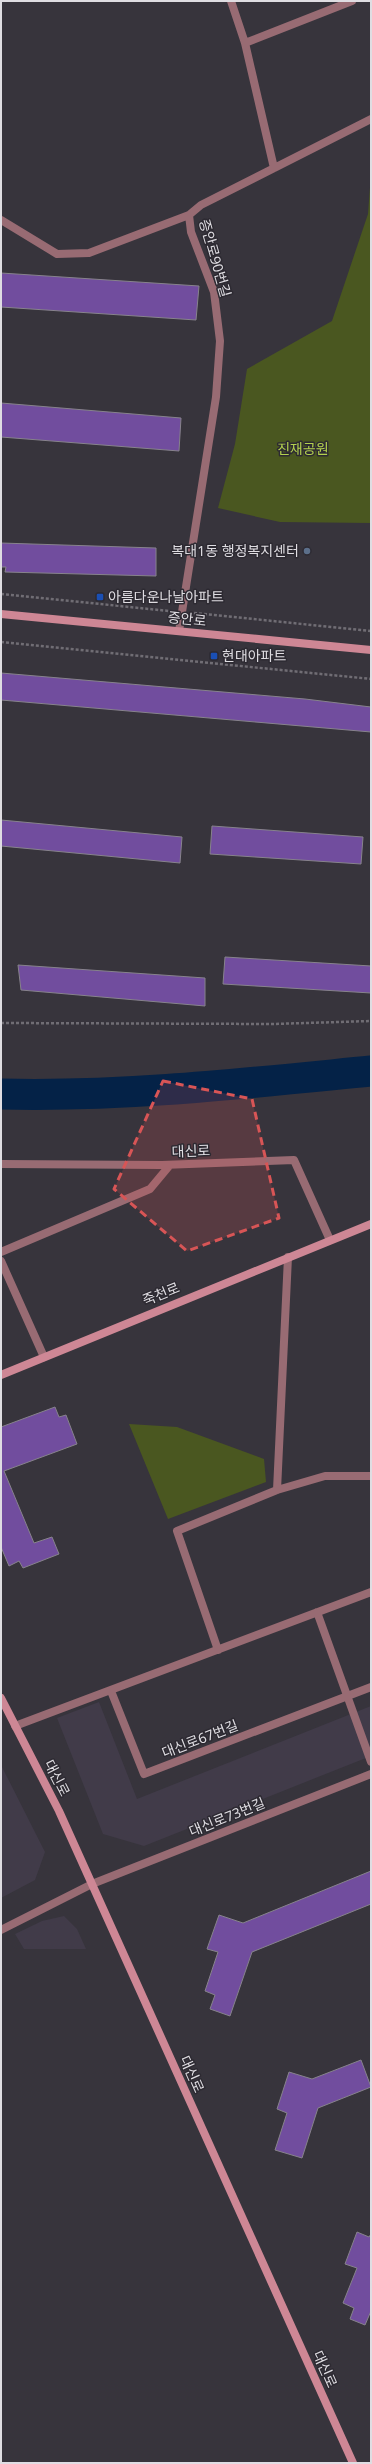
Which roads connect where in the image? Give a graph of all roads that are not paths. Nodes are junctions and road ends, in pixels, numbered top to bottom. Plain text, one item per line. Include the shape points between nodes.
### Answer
1 (231, 1) edge
2 (352, 1) edge
3 (245, 43) junction
4 (371, 119) edge
5 (274, 168) junction
6 (189, 215) junction
7 (1, 220) edge
8 (1, 614) edge
9 (179, 632) junction
10 (371, 650) edge
11 (1, 1164) edge
12 (170, 1165) junction
13 (371, 1224) edge
14 (330, 1240) junction
15 (1, 1252) edge
16 (288, 1257) junction
17 (1, 1261) edge
18 (44, 1357) junction
19 (1, 1375) edge
20 (371, 1476) edge
21 (277, 1490) junction
22 (371, 1592) edge
23 (317, 1612) junction
24 (218, 1650) junction
25 (371, 1687) edge
26 (111, 1691) junction
27 (348, 1696) junction
28 (1, 1698) edge
29 (16, 1726) junction
30 (371, 1762) edge
31 (371, 1774) edge
32 (92, 1884) junction
33 (1, 1930) edge
34 (353, 2463) edge

1 - 3 street
2 - 3 street
3 - 5 street
4 - 5 street, 증안로90번길
5 - 6 street, 증안로90번길 via 201,205
6 - 7 street via 89,253 76,254 57,254
6 - 9 street, 증안로90번길 via 191,232 214,292 220,341 216,397
8 - 9 street, 증안로
9 - 10 street, 증안로
11 - 12 street, 대신로
12 - 14 street, 대신로 via 294,1160
12 - 15 street via 150,1189
13 - 14 street, 죽천로
14 - 16 street, 죽천로
16 - 18 street, 죽천로
16 - 21 street
17 - 18 street
18 - 19 street, 죽천로
20 - 21 street via 325,1476
21 - 24 street via 177,1531
22 - 23 street
23 - 24 street
23 - 27 street
24 - 26 street
25 - 27 street
26 - 27 street, 대신로67번길 via 144,1774
26 - 29 street
27 - 30 street
28 - 29 street, 대신로
29 - 32 street, 대신로
31 - 32 street, 대신로73번길
32 - 33 street, 대신로73번길
32 - 34 street, 대신로

